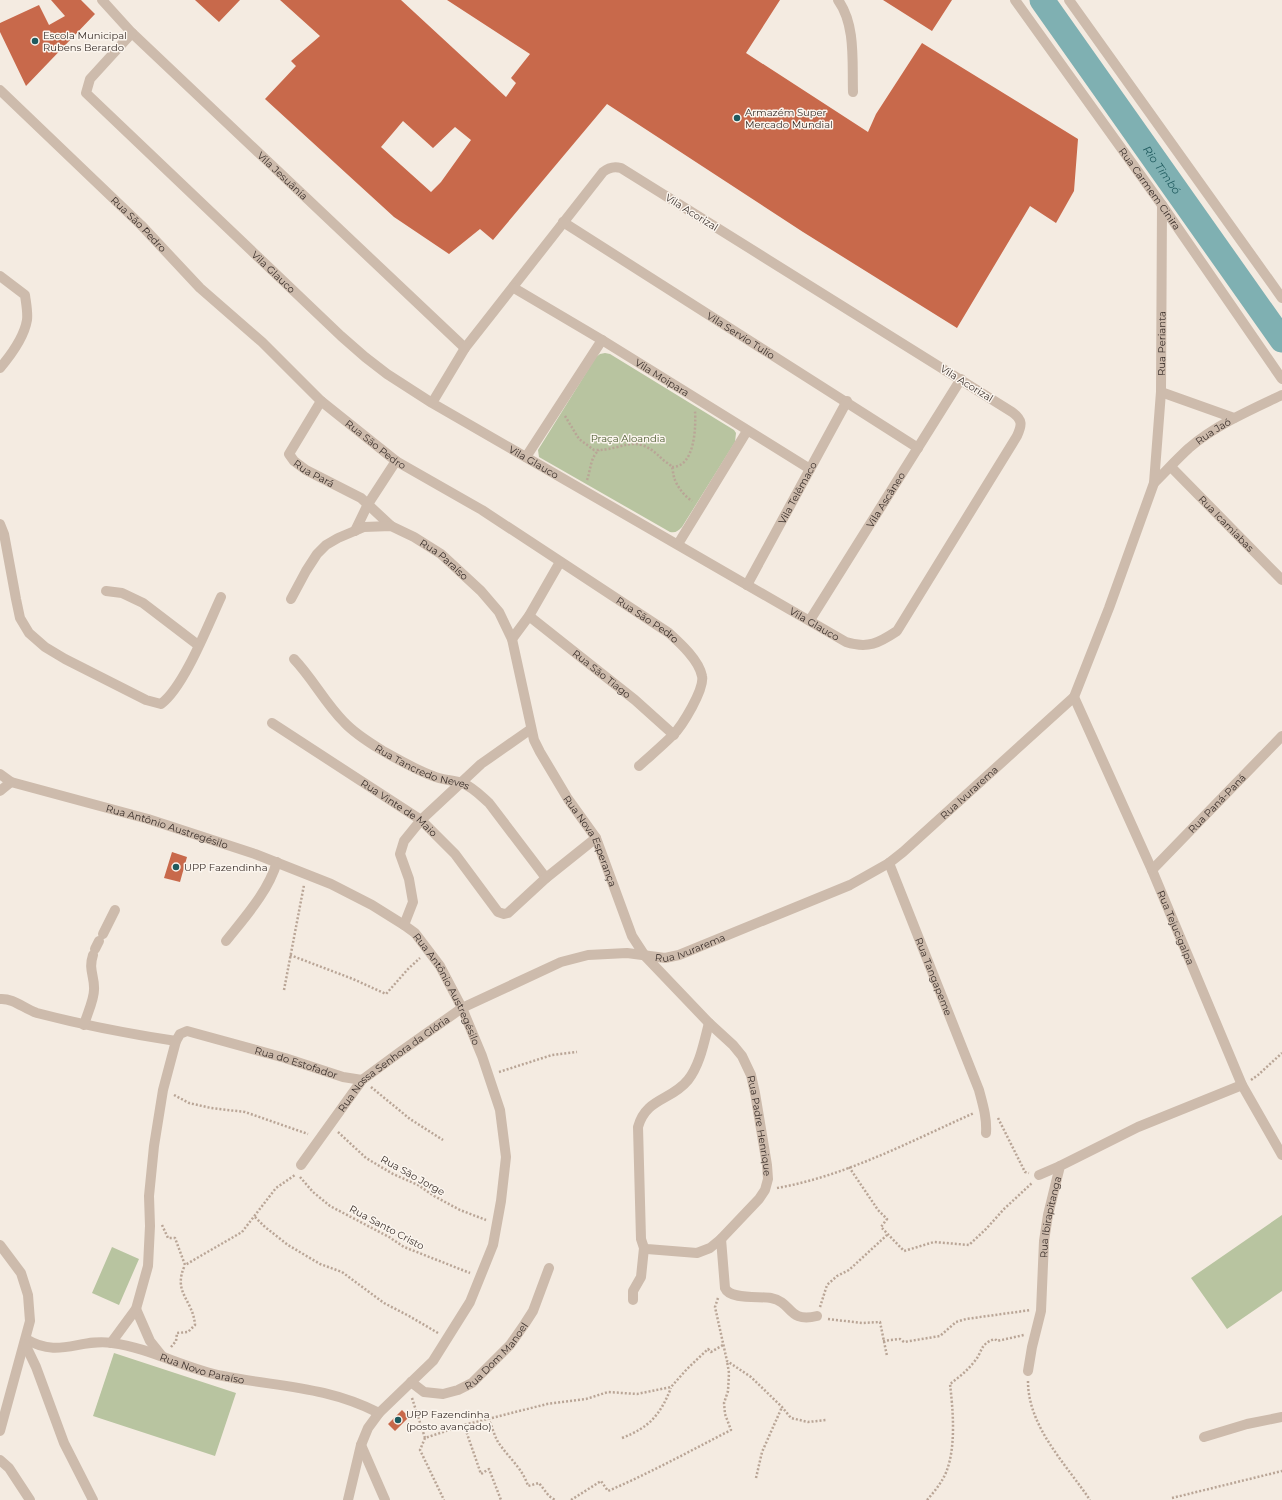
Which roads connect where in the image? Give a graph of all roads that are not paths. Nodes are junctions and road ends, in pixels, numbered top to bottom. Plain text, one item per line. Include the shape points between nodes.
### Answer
1 (102, 0) edge
2 (838, 0) edge
3 (1015, 0) edge
4 (1069, 0) edge
5 (132, 32) junction
6 (0, 90) edge
7 (853, 92) dead end
8 (1162, 204) junction
9 (563, 222) junction
10 (0, 276) edge
11 (514, 288) junction
12 (1282, 298) edge
13 (602, 340) junction
14 (465, 348) junction
15 (0, 368) edge
16 (961, 379) junction
17 (1282, 379) edge
18 (1161, 392) junction
19 (1282, 395) edge
20 (322, 401) junction
21 (847, 402) junction
22 (432, 403) junction
23 (1234, 418) junction
24 (1020, 421) joint
25 (747, 431) junction
26 (918, 448) junction
27 (526, 457) junction
28 (396, 461) junction
29 (1171, 466) junction
30 (810, 468) junction
31 (1154, 483) junction
32 (368, 504) junction
33 (0, 524) edge
34 (391, 526) junction
35 (355, 531) junction
36 (678, 544) junction
37 (560, 562) junction
38 (1282, 580) edge
39 (747, 585) junction
40 (106, 591) dead end
41 (221, 597) dead end
42 (290, 599) dead end
43 (529, 616) junction
44 (810, 620) junction
45 (512, 639) junction
46 (198, 645) junction
47 (294, 659) dead end
48 (1074, 697) junction
49 (272, 723) dead end
50 (532, 729) junction
51 (674, 735) junction
52 (1282, 736) edge
53 (639, 766) dead end
54 (0, 774) edge
55 (11, 782) junction
56 (461, 782) junction
57 (0, 791) edge
58 (421, 820) junction
59 (596, 838) junction
60 (278, 862) junction
61 (889, 863) junction
62 (1152, 870) junction
63 (546, 878) junction
64 (115, 910) dead end
65 (404, 925) junction
66 (226, 941) dead end
67 (645, 956) junction
68 (3, 999) edge
69 (462, 1008) junction
70 (710, 1023) junction
71 (84, 1024) junction
72 (178, 1037) junction
73 (362, 1080) junction
74 (1242, 1085) junction
75 (986, 1133) dead end
76 (1282, 1155) edge
77 (1060, 1166) junction
78 (299, 1169) road end
79 (1040, 1176) road end
80 (721, 1239) junction
81 (0, 1245) edge
82 (644, 1248) junction
83 (550, 1268) dead end
84 (633, 1300) dead end
85 (136, 1309) junction
86 (817, 1316) road end
87 (25, 1342) junction
88 (111, 1342) junction
89 (165, 1357) junction
90 (1028, 1371) road end
91 (410, 1383) junction
92 (379, 1413) junction
93 (1282, 1417) edge
94 (0, 1431) edge
95 (1204, 1437) dead end
96 (361, 1445) junction
97 (0, 1460) edge
98 (30, 1500) edge
99 (93, 1500) edge
100 (348, 1500) edge
101 (384, 1500) edge

1 - 5 street, Vila Jesuânia
2 - 7 street via 844,9 852,39
3 - 8 street, Rua Carmem Cinira
4 - 12 street
5 - 14 street, Vila Jesuânia
5 - 22 street, Vila Glauco via 90,79 86,93 341,336 387,374
6 - 20 street, Rua São Pedro via 142,225 200,288 262,342
8 - 17 street, Rua Carmem Cinira
8 - 18 street, Rua Perianta
9 - 11 street, Vila Acorizal
9 - 16 street, Vila Acorizal via 603,172 615,166 621,168
9 - 21 street, Vila Servio Tulio
10 - 15 street via 25,295 27,318 24,332 10,357
11 - 13 street, Vila Moipara
11 - 14 street, Vila Acorizal
13 - 25 street, Vila Moipara
13 - 27 street
14 - 22 street, Vila Acorizal
16 - 24 street, Vila Acorizal via 1018,416
16 - 26 street, Vila Ascâneo
18 - 23 street
18 - 31 street, Rua Perianta
19 - 23 street, Rua Jaó
20 - 28 street, Rua São Pedro
20 - 32 street, Rua Pará via 289,454 306,470
21 - 26 street, Vila Servio Tulio
21 - 30 street, Vila Telêmaco
22 - 27 street, Vila Glauco
23 - 29 street, Rua Jaó via 1190,448
24 - 44 street, Vila Glauco via 1017,436 897,631 869,645 857,645 846,642
25 - 30 street, Vila Moipara
25 - 36 street
26 - 44 street, Vila Ascâneo
27 - 36 street, Vila Glauco
28 - 32 street
28 - 37 street, Rua São Pedro via 482,510
29 - 31 street, Rua Jaó
29 - 38 street, Rua Icamiabas
30 - 39 street, Vila Telêmaco
31 - 48 street, Rua Ivurarema
32 - 34 street, Rua Pará
32 - 35 street
33 - 46 street via 20,618 29,633 45,647 146,700 161,704 173,693
34 - 35 street, Rua Paraíso
34 - 45 street, Rua Paraíso via 441,554 481,591 499,612
35 - 42 street, Rua Paraíso via 326,545 306,571
36 - 39 street, Vila Glauco
37 - 43 street
37 - 51 street, Rua São Pedro via 669,633 697,666 702,676 702,685
39 - 44 street, Vila Glauco
40 - 46 street via 122,593 143,602
41 - 46 street
43 - 45 street
43 - 51 street, Rua São Tiago
45 - 50 street, Rua Paraíso
47 - 56 street, Rua Tancredo Neves via 345,723 362,737 431,776
48 - 61 street, Rua Ivurarema
48 - 62 street, Rua Tejucigalpa
49 - 58 street, Rua Vinte de Maio
50 - 56 street
50 - 59 street, Rua Nova Esperança via 534,740 564,793
51 - 53 street, Rua São Pedro
52 - 62 street, Rua Paná-Paná
54 - 55 street, Rua Antônio Austregésilo
55 - 57 street
55 - 60 street, Rua Antônio Austregésilo via 148,819
56 - 58 street
56 - 63 street, Rua Tancredo Neves via 489,803
58 - 63 street, Rua Vinte de Maio via 455,854 498,912 508,913
58 - 65 street via 404,841 400,854 410,878 413,902
59 - 63 street
59 - 67 street, Rua Nova Esperança via 632,936
60 - 65 street, Rua Antônio Austregésilo via 332,884
60 - 66 street via 274,875 264,891
61 - 67 street, Rua Ivurarema via 850,885 679,955 664,958
61 - 75 street, Rua Tangapeme via 979,1090 985,1109
62 - 74 street, Rua Tejucigalpa
64 - 71 street via 91,961 94,990
65 - 69 street, Rua Antônio Austregésilo via 415,933 429,950
67 - 69 street, Rua Nossa Senhora da Glória via 594,955 561,962
67 - 70 street, Rua Padre Henrique
68 - 71 street, Rua do Estofador via 34,1012
69 - 73 street, Rua Nossa Senhora da Glória
69 - 91 street, Rua Antônio Austregésilo via 500,1110 506,1157 502,1201 493,1246 470,1302 433,1360
70 - 80 street, Rua Padre Henrique via 742,1056 751,1075 768,1165 765,1190
70 - 82 street via 695,1068 688,1080 640,1117 638,1150 641,1239
71 - 72 street, Rua do Estofador via 101,1029
72 - 73 street, Rua do Estofador via 187,1031 285,1058 343,1078
72 - 85 street via 163,1090 154,1146 149,1196 148,1266
73 - 78 street, Rua Nossa Senhora da Glória
74 - 76 street, Rua Tejucigalpa
74 - 77 street, Rua Ibirapitanga via 1138,1127
77 - 79 street
77 - 90 street, Rua Ibirapitanga via 1048,1215 1044,1241 1041,1310
80 - 82 street, Rua Padre Henrique via 710,1248 697,1252
80 - 86 street via 727,1292 777,1299 797,1316
81 - 87 street via 21,1273 26,1286 30,1321
82 - 84 street via 641,1277 633,1291
83 - 91 street, Rua Dom Manoel via 533,1311 524,1325 501,1354 472,1383 443,1394 424,1392
85 - 88 street
85 - 89 street via 150,1342
87 - 88 street, Rua Novo Paraíso via 55,1349
87 - 94 street
87 - 99 street via 64,1443
88 - 89 street, Rua Novo Paraíso
89 - 92 street, Rua Novo Paraíso via 222,1376 310,1389 341,1397
91 - 92 street, Rua Antônio Austregésilo
92 - 96 street, Rua Antônio Austregésilo via 368,1428
93 - 95 street
96 - 100 street, Rua Antônio Austregésilo
96 - 101 street
97 - 98 street via 9,1468

